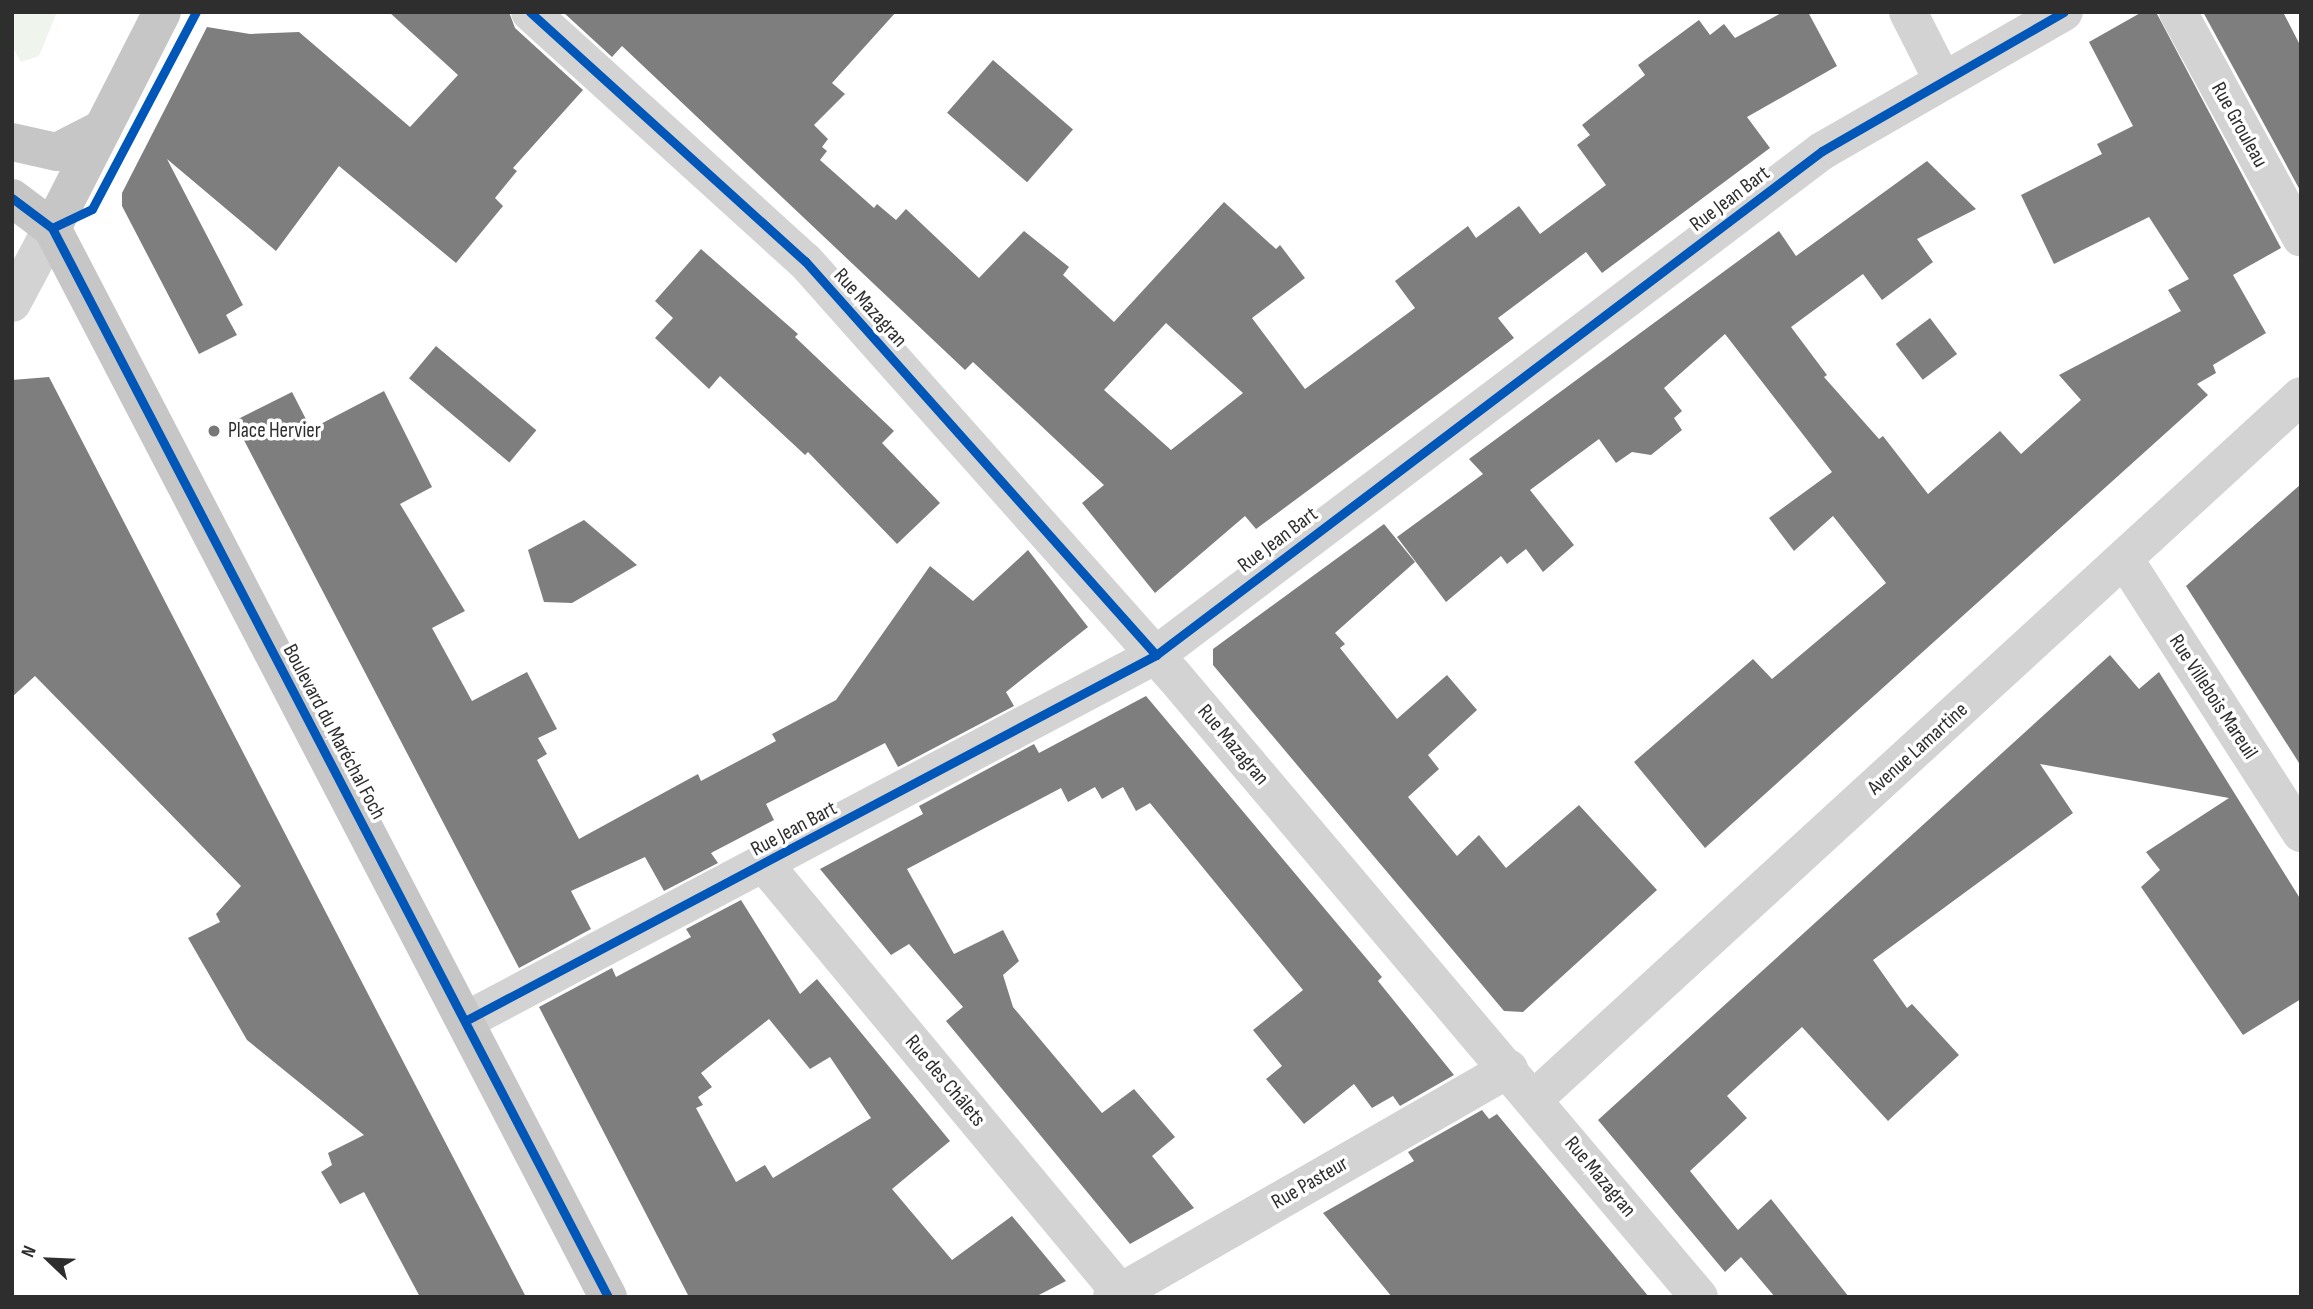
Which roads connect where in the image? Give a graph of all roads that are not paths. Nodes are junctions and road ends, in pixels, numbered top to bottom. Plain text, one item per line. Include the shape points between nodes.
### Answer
1 (162, 12) edge
2 (530, 12) edge
3 (1908, 12) edge
4 (2064, 12) edge
5 (2178, 12) edge
6 (1942, 79) junction
7 (102, 129) junction
8 (12, 142) edge
9 (12, 198) edge
10 (52, 228) junction
11 (2301, 238) edge
12 (12, 303) edge
13 (2301, 396) edge
14 (2125, 560) junction
15 (1156, 654) junction
16 (2301, 833) edge
17 (765, 865) junction
18 (465, 1021) junction
19 (1508, 1069) junction
20 (1534, 1099) junction
21 (1119, 1295) edge
22 (608, 1297) edge
23 (1699, 1297) edge

1 - 7 main road
2 - 15 street, Rue Mazagran via 805,261
3 - 6 street
4 - 6 street, Rue Jean Bart
5 - 11 street, Rue Grouleau
6 - 15 street, Rue Jean Bart via 1822,151
7 - 8 main road via 57,152
7 - 10 main road
9 - 10 main road, Boulevard du Maréchal Foch
10 - 12 street
10 - 18 main road, Boulevard du Maréchal Foch
13 - 14 street, Avenue Lamartine
14 - 16 street, Rue Villebois Mareuil
14 - 20 street, Avenue Lamartine
15 - 17 street, Rue Jean Bart
15 - 19 street, Rue Mazagran
17 - 18 street, Rue Jean Bart
17 - 21 street, Rue des Châlets
18 - 22 main road, Boulevard du Maréchal Foch
19 - 20 street, Rue Mazagran
19 - 21 street, Rue Pasteur
20 - 23 street, Rue Mazagran

